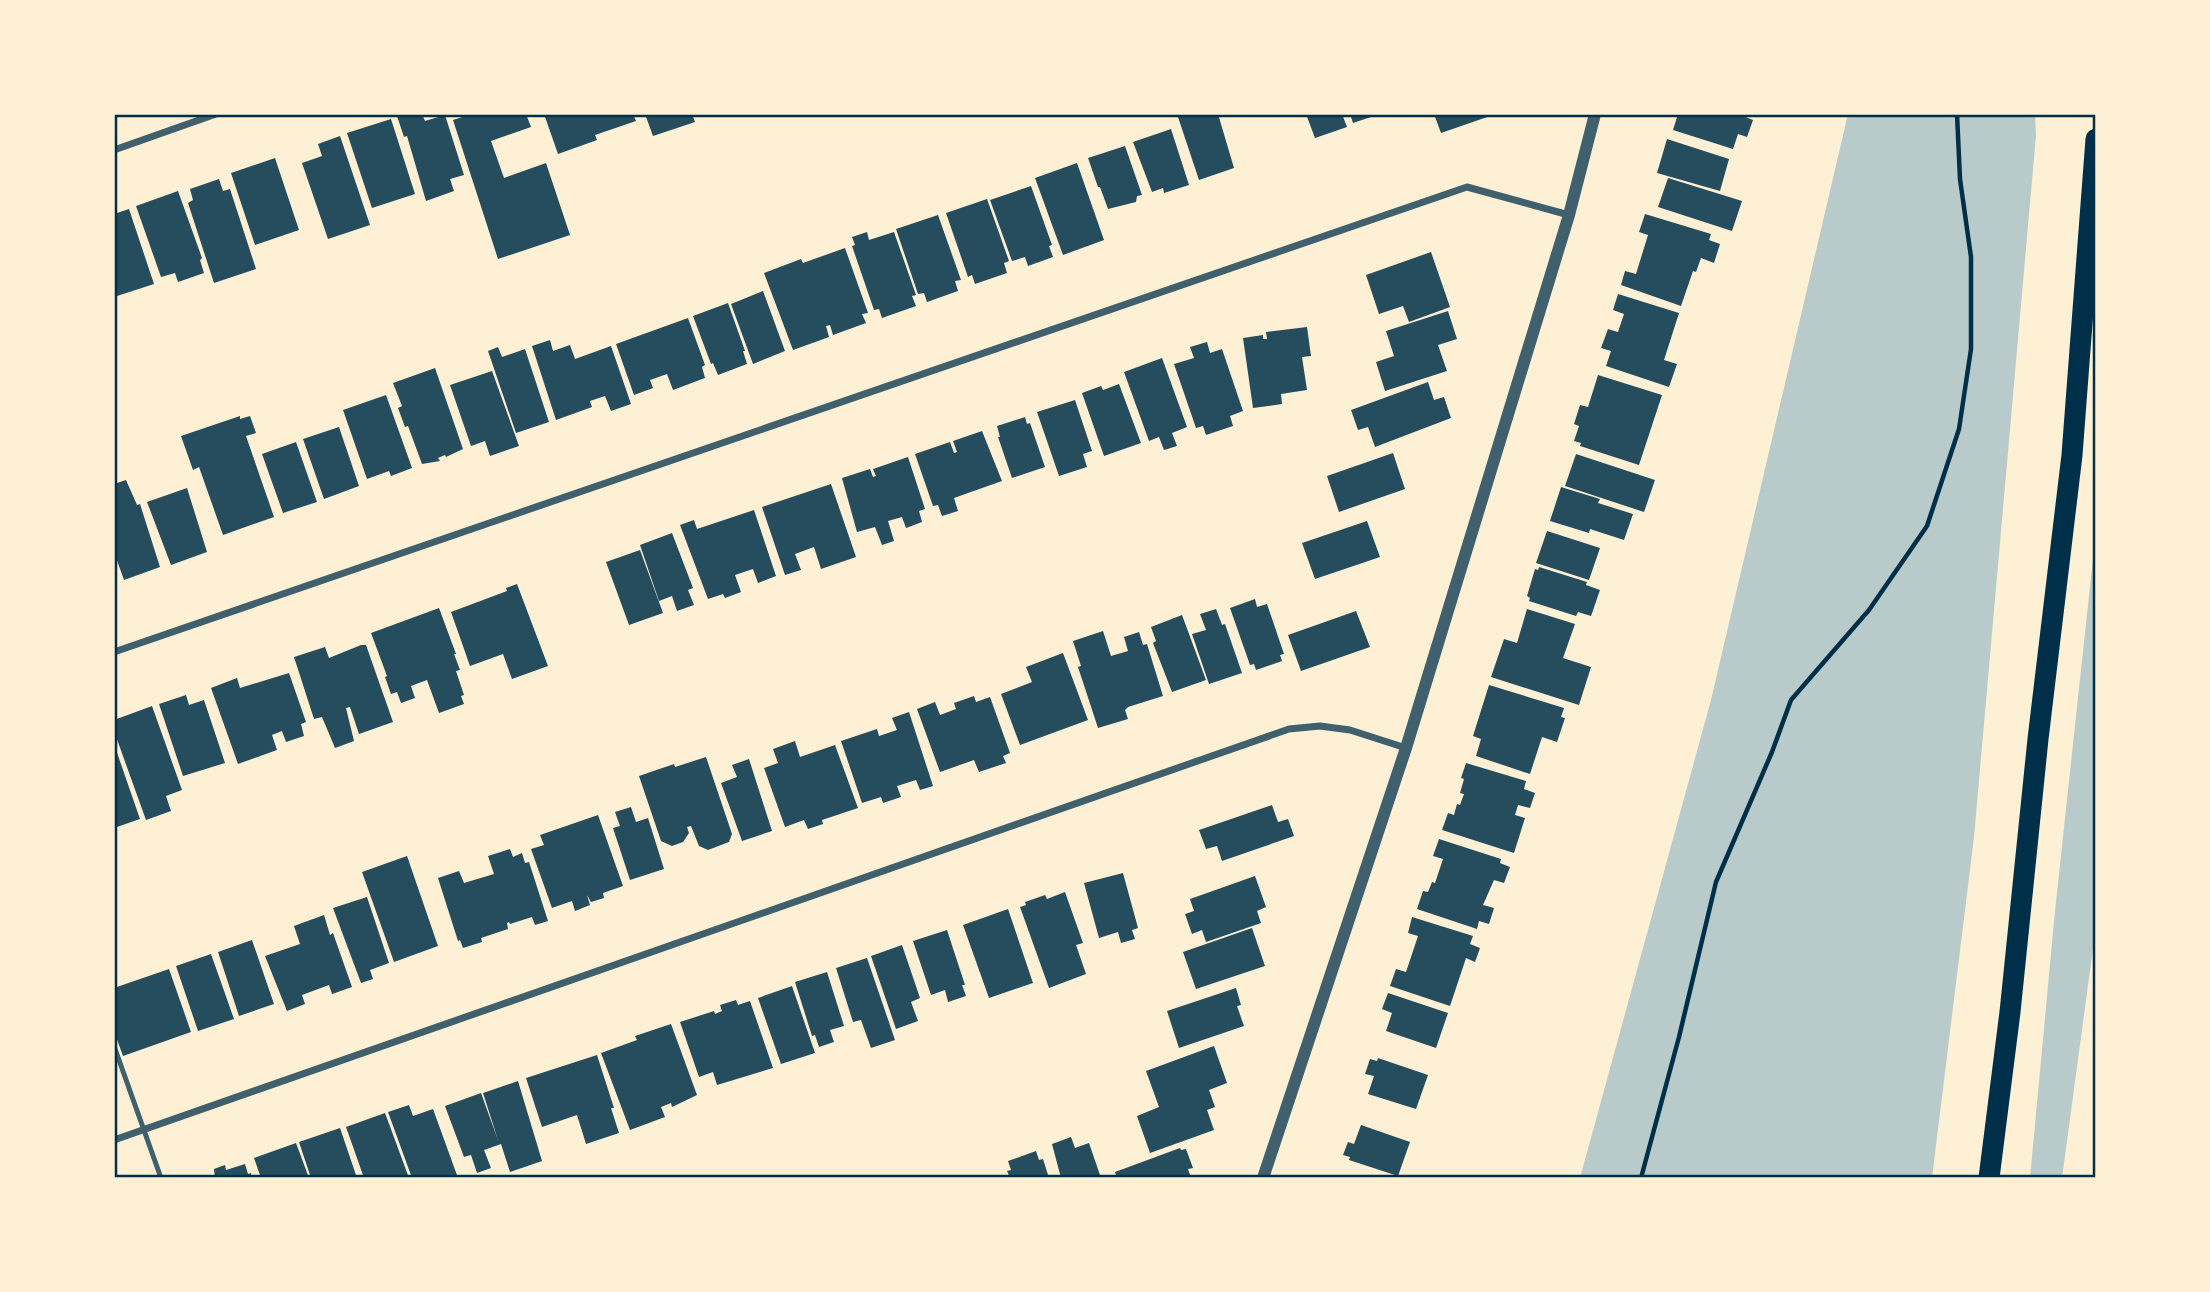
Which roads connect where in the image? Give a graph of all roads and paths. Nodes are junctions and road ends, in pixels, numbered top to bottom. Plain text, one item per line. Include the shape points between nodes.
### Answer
1 (216, 114) edge
2 (1595, 114) edge
3 (1957, 114) edge
4 (2096, 139) edge
5 (114, 150) edge
6 (1569, 215) junction
7 (114, 652) edge
8 (1405, 748) junction
9 (114, 1046) edge
10 (145, 1130) junction
11 (114, 1140) edge
12 (161, 1178) edge
13 (1263, 1178) edge
14 (1641, 1178) edge
15 (1989, 1178) edge

1 - 5 street
2 - 6 street
3 - 14 path via 1971,257 1971,349 1959,429 1927,526 1869,610 1791,700 1716,882
4 - 15 highway via 2072,455
6 - 7 street via 1467,187
6 - 8 street
8 - 10 street via 1350,730 1320,726 1289,729
8 - 13 street
9 - 10 lane
10 - 11 street
10 - 12 lane

